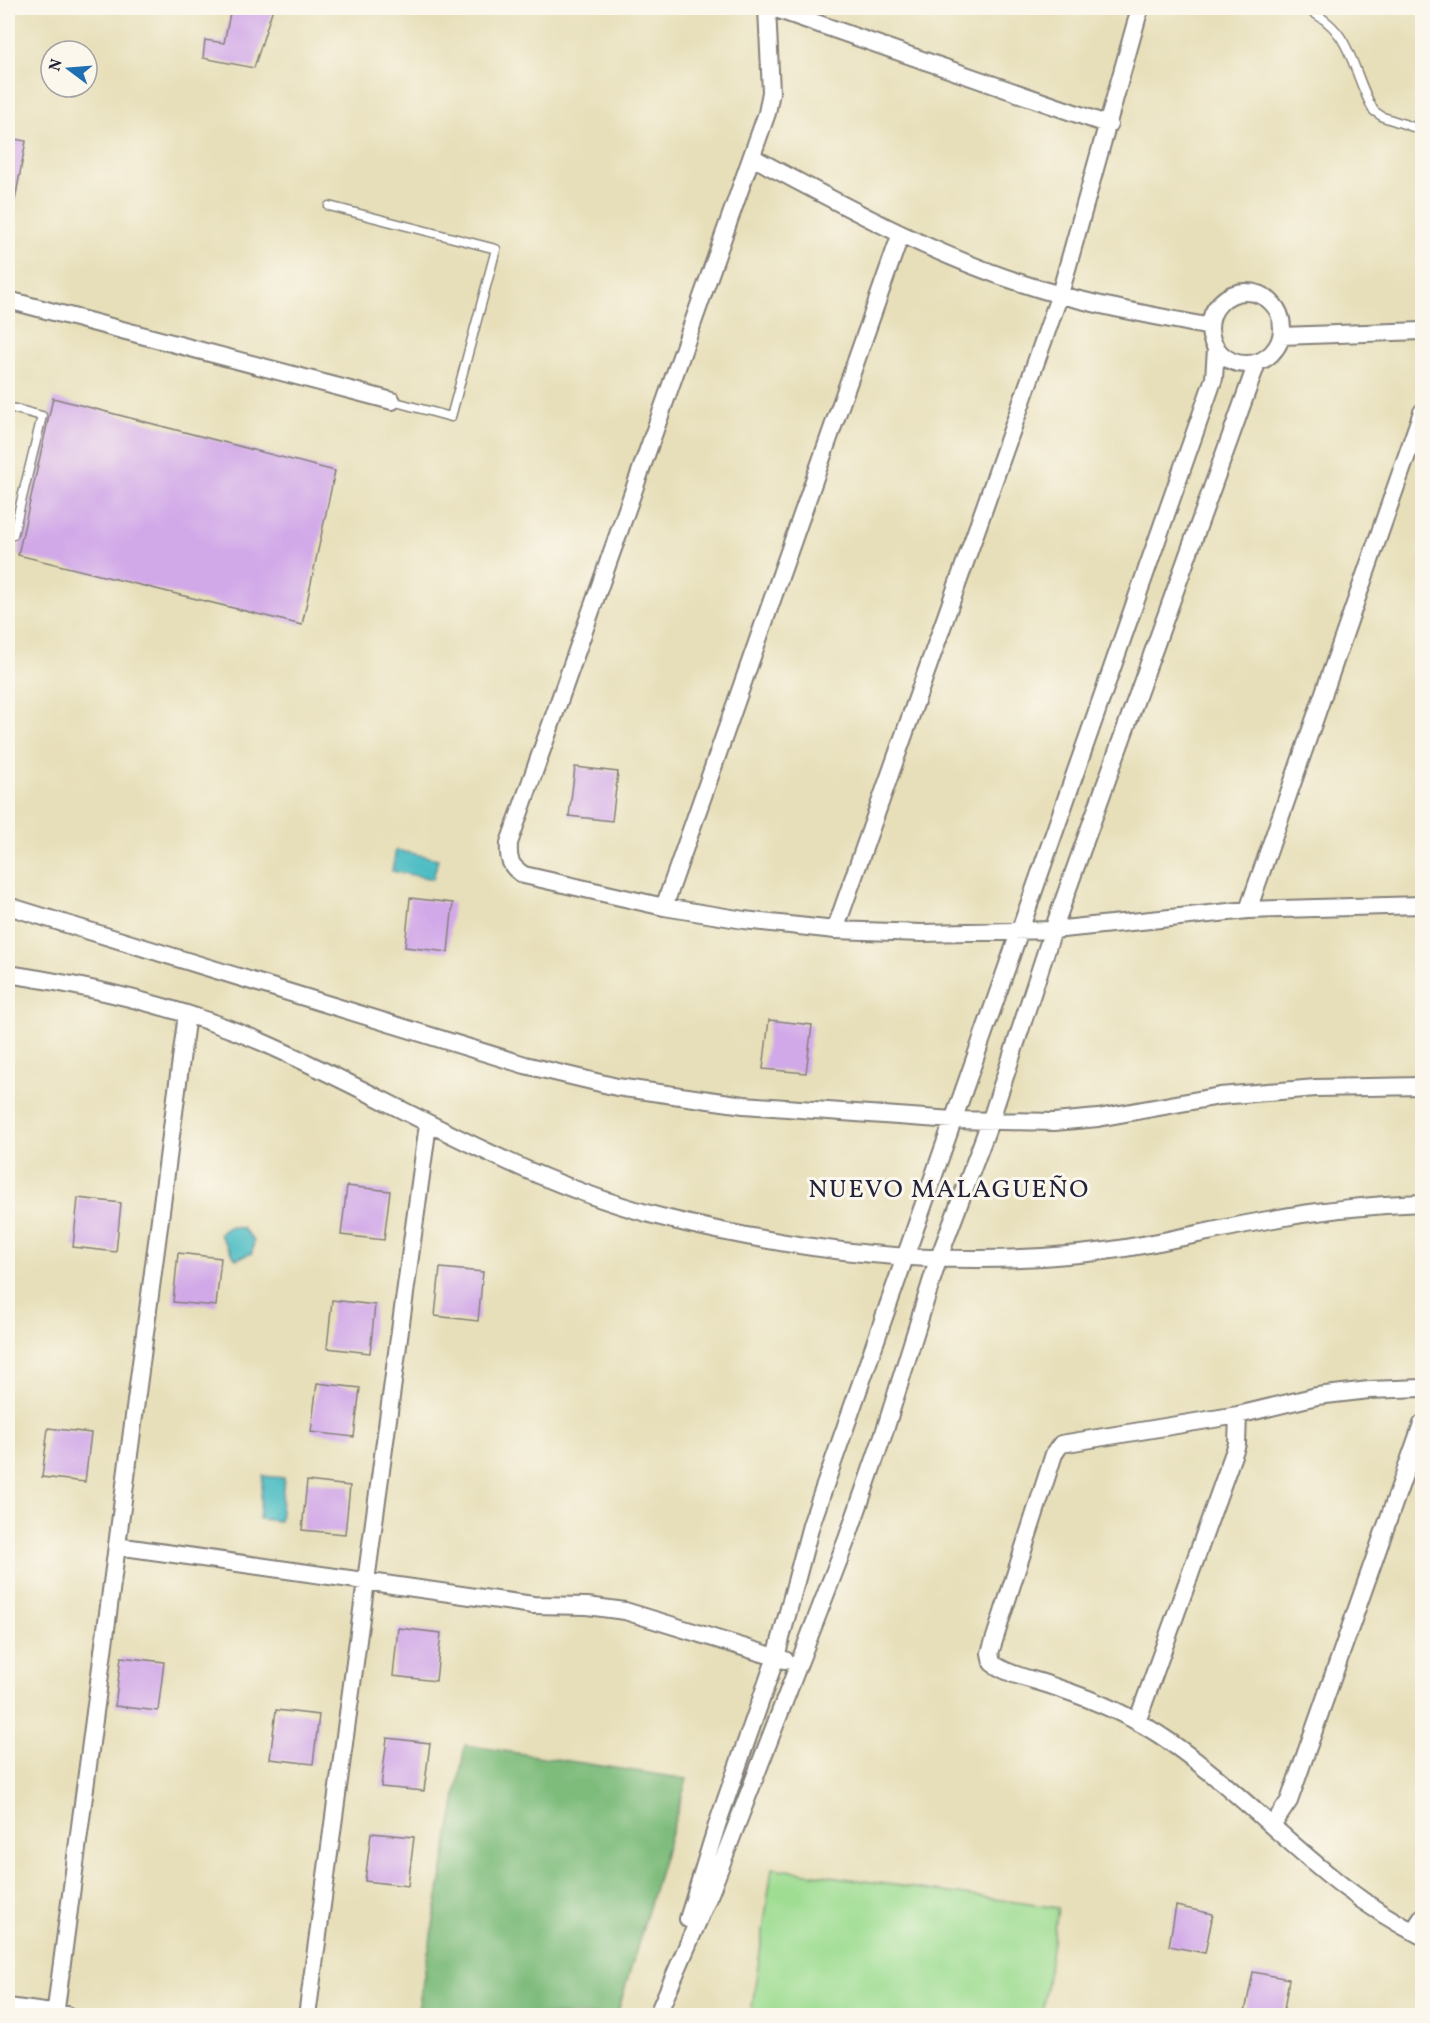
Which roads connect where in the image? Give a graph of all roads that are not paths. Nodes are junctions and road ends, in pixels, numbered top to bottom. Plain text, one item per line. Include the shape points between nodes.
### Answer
1 (767, 8) edge
2 (773, 8) edge
3 (1140, 8) edge
4 (1303, 8) edge
5 (1109, 124) junction
6 (1422, 130) edge
7 (752, 158) junction
8 (329, 206) dead end
9 (900, 236) junction
10 (1060, 294) junction
11 (8, 300) edge
12 (1210, 327) junction
13 (1422, 331) edge
14 (1281, 336) junction
15 (1216, 349) junction
16 (1257, 363) junction
17 (392, 401) joint
18 (8, 407) edge
19 (1422, 412) edge
20 (8, 533) edge
21 (1422, 905) edge
22 (8, 906) edge
23 (664, 907) junction
24 (1248, 909) junction
25 (835, 930) junction
26 (1053, 930) junction
27 (1018, 932) junction
28 (8, 974) edge
29 (187, 1014) junction
30 (1422, 1086) edge
31 (953, 1120) junction
32 (990, 1122) junction
33 (428, 1124) junction
34 (1422, 1203) edge
35 (906, 1258) junction
36 (938, 1260) junction
37 (1422, 1388) edge
38 (1239, 1415) junction
39 (1422, 1424) edge
40 (117, 1546) junction
41 (364, 1581) junction
42 (776, 1657) junction
43 (797, 1664) junction
44 (1137, 1722) junction
45 (1272, 1826) junction
46 (1419, 1928) edge
47 (666, 1992) junction
48 (8, 2007) edge
49 (59, 2015) edge
50 (307, 2016) edge
51 (657, 2016) edge

1 - 7 street via 771,92
2 - 5 street
3 - 5 street
4 - 6 lane via 1317,13 1345,42 1374,111
5 - 10 street
7 - 9 street
7 - 23 street via 509,843 508,857 513,868 524,875
8 - 17 lane via 496,249 451,417
9 - 10 street
9 - 23 street
10 - 12 street
10 - 25 street
11 - 17 street
12 - 14 street via 1218,306 1227,298 1249,292 1270,302 1281,324
12 - 15 street
13 - 14 street
14 - 16 street via 1268,357
15 - 16 street via 1234,363
15 - 27 street via 1214,378
16 - 26 street
18 - 20 lane via 42,416 13,535
19 - 24 street
21 - 24 street
22 - 31 street via 572,1077 744,1105
23 - 25 street
24 - 26 street
25 - 27 street
26 - 27 street
26 - 32 street
27 - 31 street
28 - 29 street via 88,988
29 - 33 street via 297,1058
29 - 40 street
30 - 32 street via 1259,1092 1098,1118
31 - 32 street
31 - 35 street
32 - 36 street
33 - 35 street via 542,1179 665,1219 740,1236
33 - 41 street
34 - 36 street via 1329,1209 1080,1254
35 - 36 street
35 - 42 street via 811,1525
36 - 43 street via 847,1539
37 - 38 street via 1369,1389 1317,1396
38 - 44 street via 1237,1444
38 - 44 street via 1061,1444 1054,1454 999,1618 991,1646 992,1663 1001,1670 1057,1687
39 - 45 street via 1289,1801
40 - 41 street
40 - 49 street
41 - 42 street via 533,1605 625,1611
41 - 50 street
42 - 43 street
42 - 47 street via 718,1822
43 - 47 street via 711,1891
44 - 45 street via 1234,1790
45 - 46 street via 1364,1903
47 - 51 street
48 - 49 street

